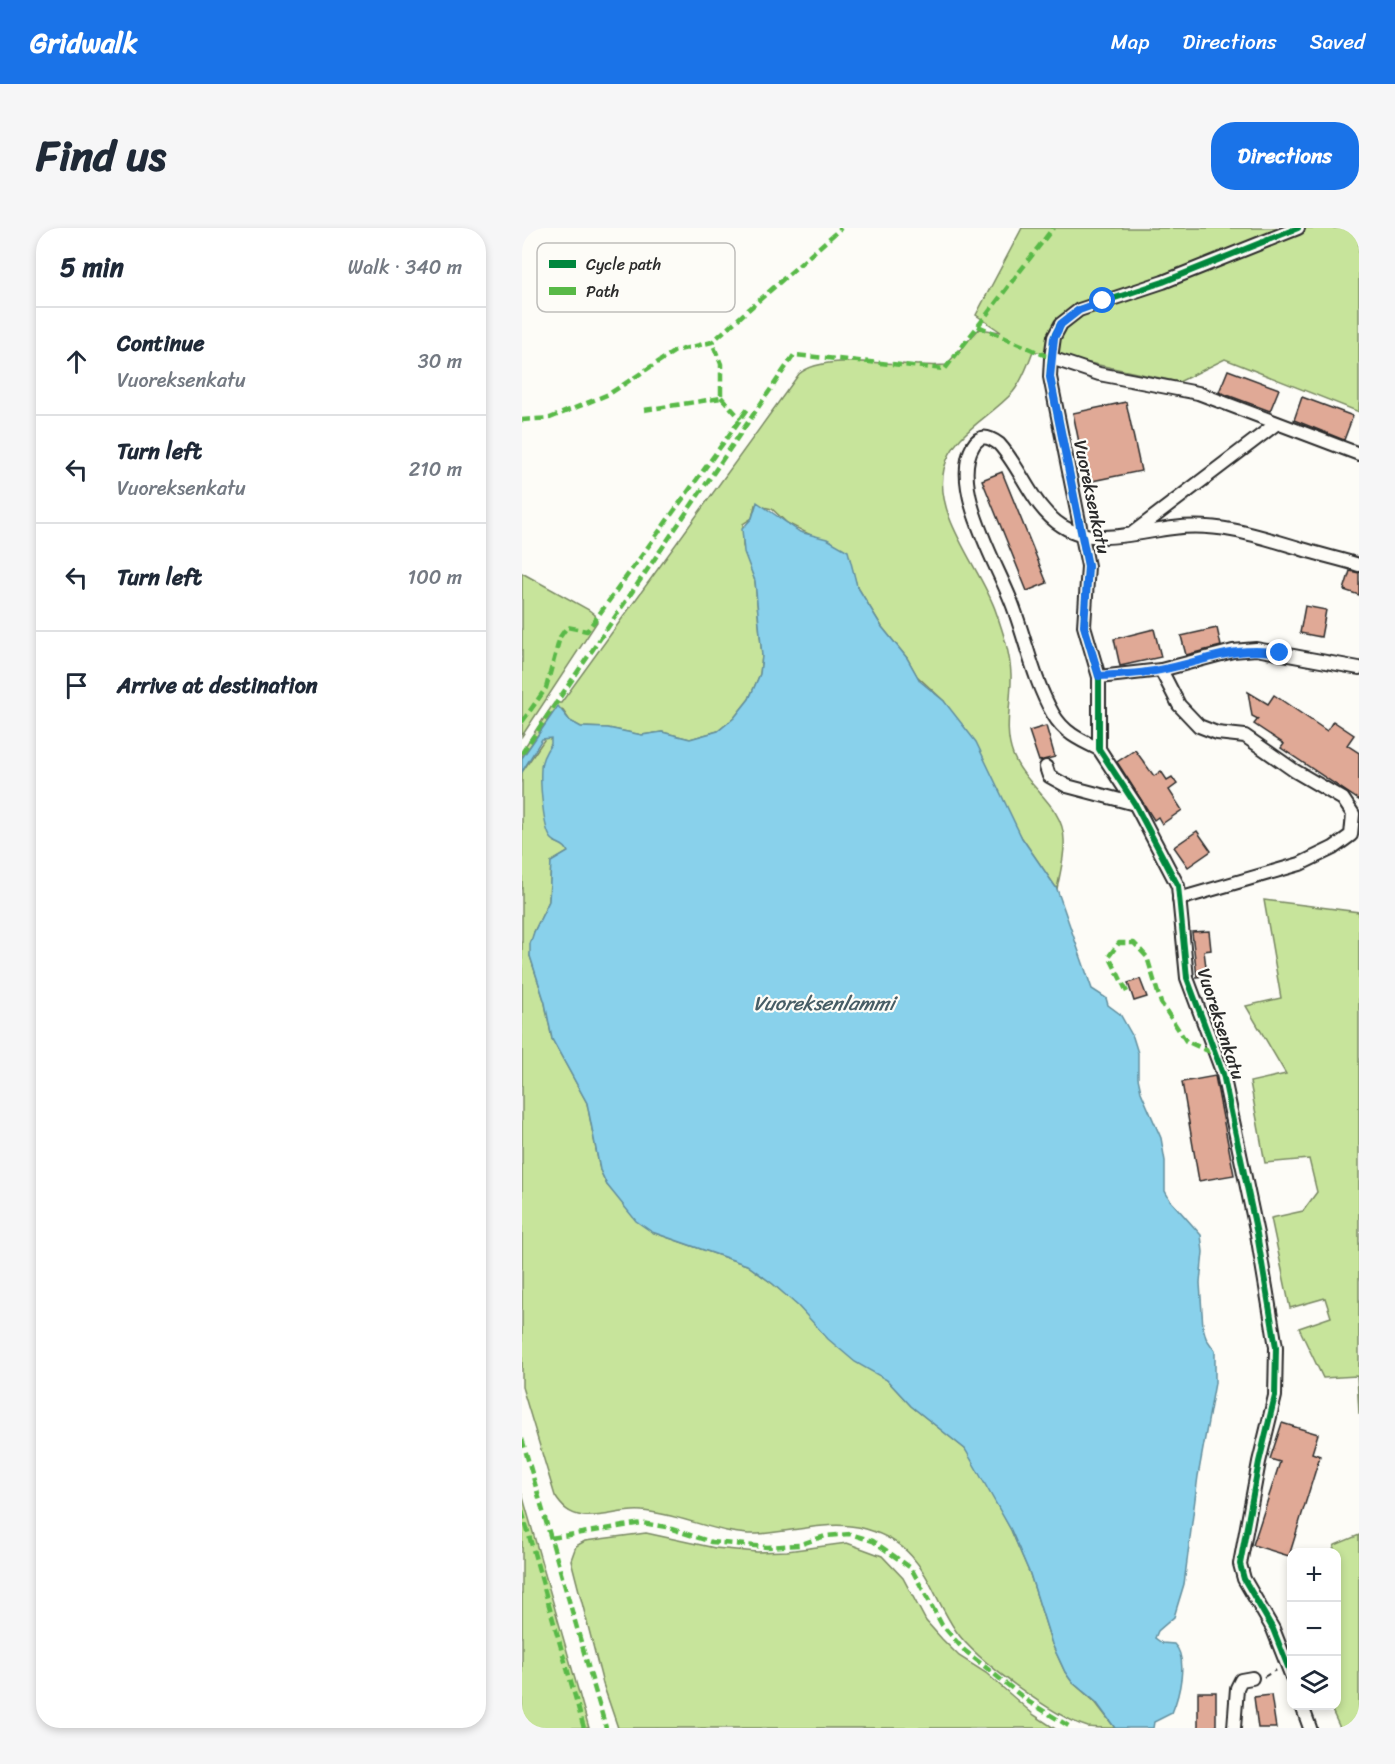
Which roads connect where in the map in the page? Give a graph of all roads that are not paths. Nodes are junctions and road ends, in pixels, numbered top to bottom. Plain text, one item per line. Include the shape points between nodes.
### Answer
1 (1298, 228) edge
2 (1051, 358) junction
3 (1276, 424) junction
4 (1359, 454) edge
5 (1133, 533) junction
6 (1080, 534) junction
7 (1359, 565) edge
8 (1359, 668) edge
9 (1161, 670) junction
10 (1099, 676) junction
11 (1099, 749) junction
12 (1046, 767) dead end
13 (1135, 804) junction
14 (1179, 899) junction
15 (1287, 1664) edge
16 (1252, 1678) road end
17 (1303, 1710) edge
18 (1234, 1728) edge
19 (1310, 1728) edge

1 - 2 street, Vuoreksenkatu via 1163,282 1079,310 1061,324
2 - 3 street via 1099,375 1198,393
2 - 6 street, Vuoreksenkatu via 1050,377
3 - 4 street
3 - 5 street
5 - 6 street via 1115,537
5 - 7 street via 1212,525
6 - 10 street, Vuoreksenkatu via 1088,566 1084,626
6 - 11 street via 1065,528 1043,509 999,444 988,437 976,441 967,460 967,477 984,544 1013,604 1053,714 1079,741
8 - 9 street via 1256,649 1233,651
9 - 10 street
9 - 14 street via 1179,705 1199,726 1217,733 1245,736 1343,800 1353,814 1351,835 1315,858
10 - 11 street, Vuoreksenkatu
11 - 13 street, Vuoreksenkatu
12 - 13 street via 1049,776 1067,786
13 - 14 street, Vuoreksenkatu via 1178,886
14 - 15 street, Vuoreksenkatu via 1187,978 1221,1067 1234,1118 1276,1347 1275,1396 1240,1564
16 - 18 street via 1241,1680 1237,1688
17 - 19 street

